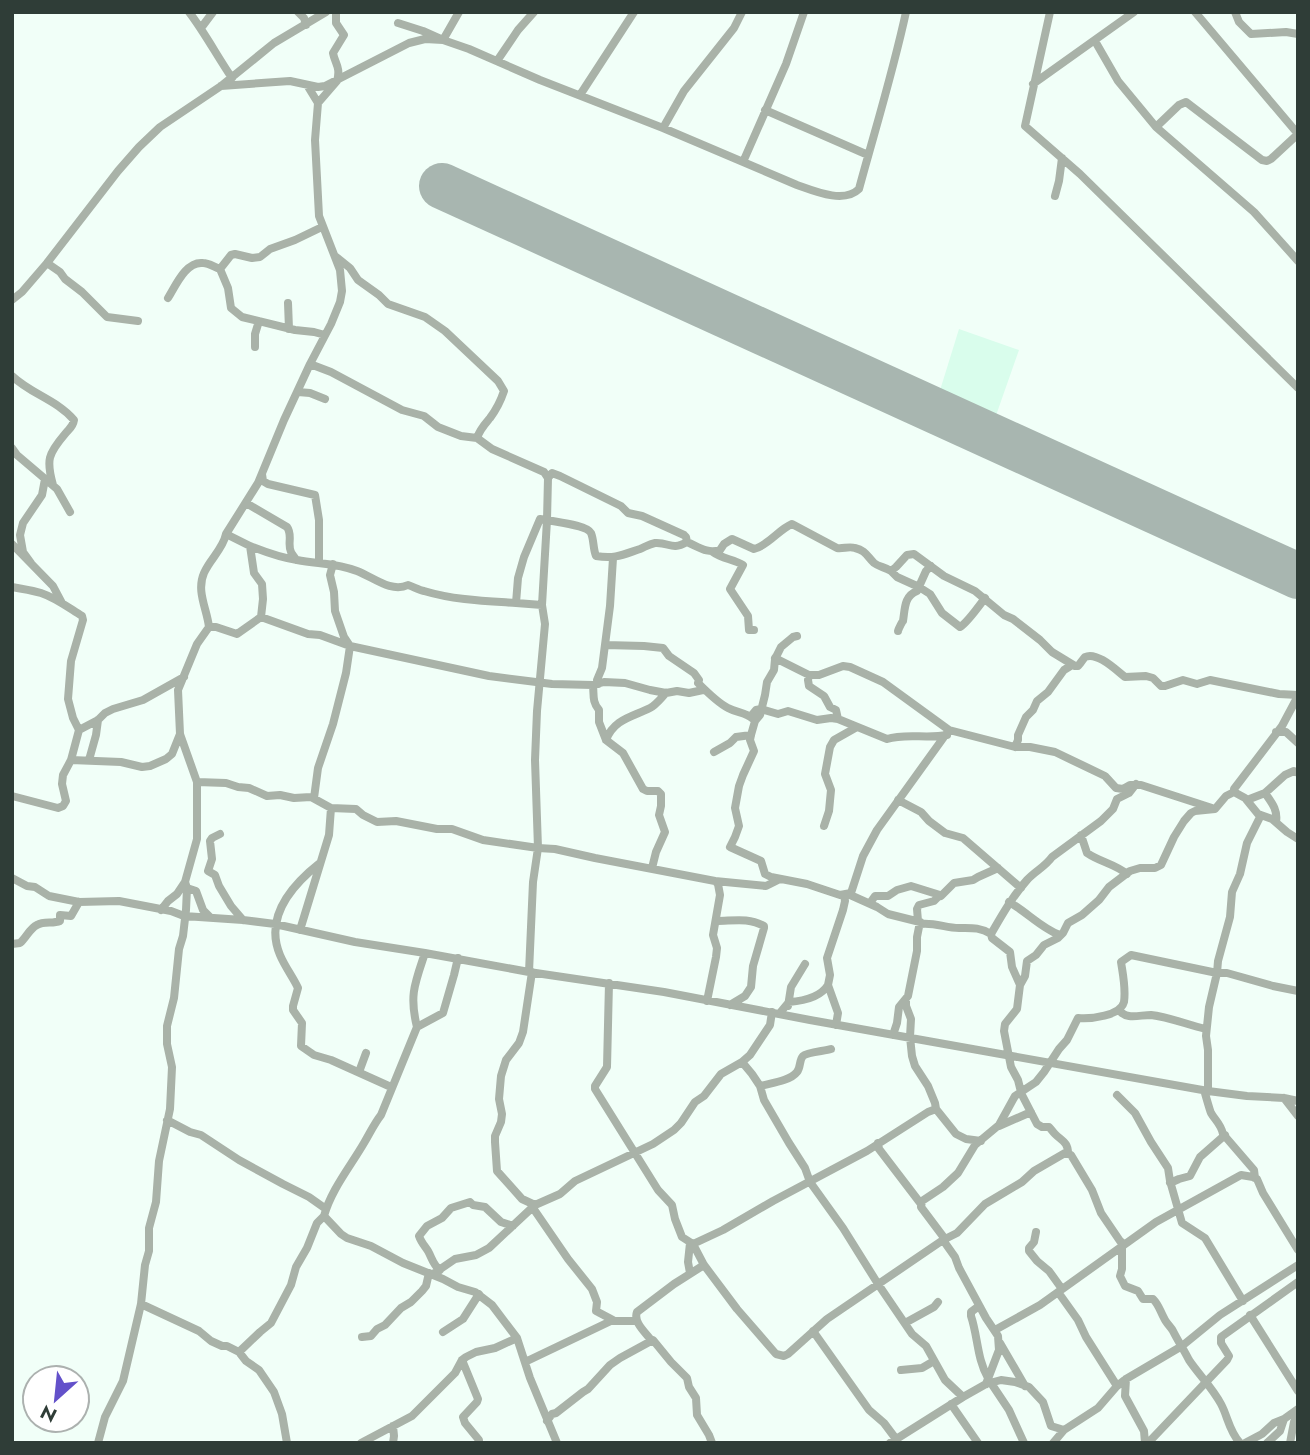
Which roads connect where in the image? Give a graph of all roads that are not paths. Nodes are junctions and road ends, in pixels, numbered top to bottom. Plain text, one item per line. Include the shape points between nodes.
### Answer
1 (189, 12) edge
2 (298, 12) edge
3 (326, 12) edge
4 (459, 12) edge
5 (533, 12) edge
6 (634, 12) edge
7 (742, 12) edge
8 (804, 12) edge
9 (906, 12) edge
10 (1050, 12) edge
11 (1134, 12) edge
12 (1195, 12) edge
13 (1235, 12) edge
14 (213, 13) edge
15 (335, 13) edge
16 (195, 20) junction
17 (398, 23) dead end
18 (306, 24) junction
19 (201, 28) junction
20 (1298, 34) edge
21 (443, 40) junction
22 (1095, 41) junction
23 (497, 61) junction
24 (232, 78) junction
25 (337, 81) junction
26 (1033, 84) junction
27 (307, 85) junction
28 (220, 86) junction
29 (580, 95) junction
30 (318, 103) junction
31 (765, 110) junction
32 (1156, 127) junction
33 (663, 128) junction
34 (1298, 134) edge
35 (868, 155) junction
36 (1062, 158) junction
37 (743, 162) junction
38 (1055, 196) dead end
39 (322, 227) junction
40 (335, 256) junction
41 (1298, 261) edge
42 (47, 263) junction
43 (220, 268) junction
44 (169, 298) dead end
45 (12, 300) edge
46 (288, 303) dead end
47 (138, 321) dead end
48 (259, 321) junction
49 (289, 329) junction
50 (325, 335) junction
51 (255, 347) dead end
52 (310, 364) junction
53 (12, 376) edge
54 (1298, 388) edge
55 (298, 393) junction
56 (325, 399) dead end
57 (477, 438) junction
58 (12, 448) edge
59 (262, 474) junction
60 (548, 474) junction
61 (49, 482) junction
62 (246, 503) junction
63 (70, 512) dead end
64 (547, 520) junction
65 (226, 534) junction
66 (687, 542) junction
67 (12, 544) edge
68 (250, 546) junction
69 (713, 552) junction
70 (613, 558) junction
71 (296, 560) junction
72 (30, 563) junction
73 (328, 564) junction
74 (932, 566) junction
75 (891, 571) junction
76 (12, 587) edge
77 (919, 587) junction
78 (985, 598) junction
79 (62, 603) junction
80 (516, 603) junction
81 (542, 605) junction
82 (261, 617) junction
83 (209, 627) junction
84 (754, 630) dead end
85 (898, 631) dead end
86 (797, 636) dead end
87 (605, 645) junction
88 (350, 646) junction
89 (777, 661) junction
90 (1072, 665) junction
91 (809, 675) junction
92 (184, 677) junction
93 (540, 682) junction
94 (595, 684) junction
95 (700, 688) junction
96 (666, 693) junction
97 (1298, 696) edge
98 (761, 709) junction
99 (753, 719) junction
100 (838, 719) junction
101 (98, 720) junction
102 (857, 727) junction
103 (79, 730) junction
104 (1281, 730) junction
105 (948, 732) junction
106 (180, 734) junction
107 (751, 735) junction
108 (606, 740) junction
109 (1017, 743) junction
110 (1298, 743) edge
111 (714, 752) dead end
112 (71, 760) junction
113 (89, 760) junction
114 (1298, 773) edge
115 (197, 782) junction
116 (1136, 784) junction
117 (1234, 792) junction
118 (1265, 793) junction
119 (12, 796) edge
120 (314, 798) junction
121 (898, 800) junction
122 (1247, 800) junction
123 (331, 808) junction
124 (1215, 809) junction
125 (1261, 816) junction
126 (1276, 822) junction
127 (824, 826) dead end
128 (220, 834) dead end
129 (1080, 835) junction
130 (1298, 839) edge
131 (538, 848) junction
132 (984, 856) junction
133 (320, 863) junction
134 (652, 868) junction
135 (998, 869) junction
136 (1127, 874) junction
137 (978, 877) junction
138 (12, 878) edge
139 (780, 879) junction
140 (715, 881) junction
141 (186, 885) junction
142 (918, 887) junction
143 (1021, 888) junction
144 (846, 895) junction
145 (940, 896) junction
146 (79, 902) junction
147 (1009, 902) junction
148 (870, 903) junction
149 (919, 905) junction
150 (161, 909) junction
151 (184, 916) junction
152 (210, 917) junction
153 (243, 920) junction
154 (716, 920) junction
155 (919, 922) junction
156 (275, 924) junction
157 (300, 930) junction
158 (991, 934) junction
159 (1060, 935) junction
160 (12, 944) edge
161 (425, 953) junction
162 (458, 958) junction
163 (806, 964) dead end
164 (530, 972) junction
165 (1217, 973) junction
166 (609, 983) junction
167 (828, 985) junction
168 (1020, 985) junction
169 (1298, 990) edge
170 (707, 1001) junction
171 (906, 1001) junction
172 (789, 1002) junction
173 (730, 1005) junction
174 (1119, 1010) junction
175 (775, 1013) junction
176 (790, 1016) junction
177 (836, 1025) junction
178 (417, 1027) junction
179 (1206, 1029) junction
180 (893, 1035) junction
181 (909, 1037) junction
182 (831, 1049) dead end
183 (366, 1053) dead end
184 (1008, 1055) junction
185 (742, 1062) junction
186 (1050, 1062) junction
187 (359, 1072) junction
188 (760, 1086) junction
189 (391, 1087) junction
190 (1206, 1090) junction
191 (1021, 1092) junction
192 (1117, 1095) dead end
193 (1284, 1098) junction
194 (1298, 1101) edge
195 (936, 1109) junction
196 (1031, 1112) junction
197 (1298, 1116) edge
198 (167, 1121) junction
199 (997, 1127) junction
200 (1225, 1135) junction
201 (981, 1141) junction
202 (876, 1147) junction
203 (635, 1153) junction
204 (1068, 1153) junction
205 (805, 1168) junction
206 (825, 1173) junction
207 (1184, 1178) junction
208 (1255, 1178) junction
209 (810, 1182) junction
210 (1170, 1183) junction
211 (1174, 1193) junction
212 (921, 1204) junction
213 (531, 1208) junction
214 (1179, 1208) junction
215 (325, 1212) junction
216 (513, 1226) junction
217 (1036, 1233) dead end
218 (946, 1240) junction
219 (692, 1244) junction
220 (1121, 1245) junction
221 (1298, 1251) edge
222 (704, 1265) junction
223 (1298, 1265) edge
224 (434, 1272) junction
225 (690, 1273) junction
226 (1298, 1282) edge
227 (878, 1284) junction
228 (1060, 1290) junction
229 (479, 1294) junction
230 (938, 1301) dead end
231 (1243, 1301) junction
232 (141, 1304) junction
233 (979, 1306) junction
234 (1250, 1315) junction
235 (612, 1321) junction
236 (636, 1321) junction
237 (905, 1323) junction
238 (995, 1330) junction
239 (813, 1331) junction
240 (443, 1332) dead end
241 (362, 1337) dead end
242 (517, 1338) junction
243 (651, 1340) junction
244 (1000, 1343) junction
245 (1182, 1346) junction
246 (239, 1352) junction
247 (462, 1360) junction
248 (934, 1361) junction
249 (525, 1362) junction
250 (901, 1370) dead end
251 (1126, 1379) junction
252 (1207, 1381) junction
253 (988, 1382) junction
254 (1025, 1386) junction
255 (1117, 1386) junction
256 (1298, 1391) edge
257 (963, 1397) junction
258 (951, 1404) junction
259 (1298, 1409) edge
260 (1298, 1415) edge
261 (1284, 1419) junction
262 (547, 1421) junction
263 (393, 1426) junction
264 (1064, 1430) junction
265 (893, 1441) edge
266 (1057, 1441) edge
267 (98, 1443) edge
268 (286, 1443) edge
269 (361, 1443) edge
270 (393, 1443) edge
271 (480, 1443) edge
272 (557, 1443) edge
273 (712, 1443) edge
274 (978, 1443) edge
275 (1024, 1443) edge
276 (1147, 1443) edge
277 (1240, 1443) edge
278 (1245, 1443) edge
279 (1267, 1443) edge
280 (1290, 1443) edge

1 - 16 street
2 - 18 street
3 - 18 street
4 - 21 street
5 - 23 street
6 - 29 street
7 - 33 street
8 - 31 street
9 - 35 street
10 - 26 street
11 - 22 street
12 - 34 street
13 - 20 street via 1251,34
14 - 16 street
14 - 19 street
15 - 25 street via 344,35 333,53 339,69
16 - 19 street
17 - 21 street
18 - 24 street via 274,43
19 - 24 street
21 - 23 street
21 - 25 street via 409,43
22 - 26 street
22 - 32 street via 1118,81
23 - 29 street
24 - 28 street
25 - 27 street
25 - 30 street
26 - 36 street via 1025,126
27 - 28 street via 290,81
27 - 30 street
28 - 42 street via 139,147
29 - 33 street
30 - 39 street via 316,161
31 - 35 street
31 - 37 street
32 - 34 street via 1186,102 1267,161
32 - 41 street via 1254,212
33 - 37 street
35 - 37 street via 859,189 842,196 819,193
36 - 38 street
36 - 54 street
39 - 40 street
39 - 43 street via 260,257 231,255
40 - 50 street via 342,291
40 - 57 street via 388,304 425,317 448,334 500,384 504,391
42 - 45 street
42 - 47 street via 107,317
43 - 44 street via 195,263 180,276
43 - 48 street via 233,312
46 - 49 street
48 - 49 street
48 - 51 street
49 - 50 street
50 - 52 street
52 - 55 street
52 - 57 street via 402,410 424,416 438,427
53 - 61 street via 74,420 50,455
55 - 56 street
55 - 59 street
57 - 60 street
58 - 61 street
59 - 62 street
59 - 73 street via 268,484 316,495
60 - 64 street
60 - 66 street via 684,535
61 - 63 street
61 - 72 street via 20,535
62 - 65 street
62 - 71 street via 290,531 290,549
64 - 70 street via 586,528 595,555
64 - 80 street via 540,519 524,557
64 - 81 street
65 - 68 street
65 - 83 street via 202,579 201,598
66 - 69 street
66 - 70 street via 674,547 649,544
67 - 72 street
68 - 71 street
68 - 82 street via 254,573 262,584
69 - 75 street via 732,538 759,548 792,524 837,548 863,551
69 - 84 street via 743,565 730,589 748,616 749,630
70 - 87 street
71 - 73 street
72 - 79 street via 53,586
73 - 80 street via 356,570 394,588 408,585 445,596
73 - 88 street via 335,611
74 - 75 street via 910,553
74 - 77 street
74 - 78 street
75 - 77 street
76 - 79 street
77 - 78 street via 960,627
77 - 85 street via 908,598
78 - 90 street
79 - 103 street via 83,620 71,661 68,699
80 - 81 street
81 - 93 street
82 - 83 street via 236,634
82 - 88 street
83 - 92 street
86 - 89 street via 781,647
87 - 94 street
87 - 95 street via 663,648 698,677
88 - 93 street via 456,670
88 - 120 street
89 - 91 street
89 - 98 street
90 - 97 street via 1078,666 1090,656 1125,677 1146,676 1165,687 1183,680 1193,684 1210,680
90 - 109 street via 1037,701 1020,728
91 - 100 street via 809,686 825,697
91 - 105 street via 850,667 883,682
92 - 101 street
92 - 106 street via 178,690
93 - 94 street
93 - 131 street via 535,760
94 - 96 street via 625,683
94 - 108 street via 593,700
95 - 96 street
95 - 99 street via 728,709
96 - 108 street via 653,706 619,721
97 - 104 street
98 - 99 street
98 - 100 street via 817,720
99 - 107 street
100 - 102 street
101 - 103 street
101 - 113 street
102 - 105 street via 887,739
102 - 127 street via 830,747 825,774 831,790
103 - 112 street
104 - 110 street
104 - 117 street
105 - 109 street
105 - 121 street
106 - 113 street via 172,754 150,766
106 - 115 street
107 - 111 street via 736,737
107 - 139 street via 754,751 739,786 738,826 730,847 761,861 765,874
108 - 134 street via 623,753 643,789 662,794 659,815 665,832
109 - 116 street via 1080,763 1105,776 1116,788
112 - 113 street
112 - 119 street via 63,775 63,806
114 - 118 street via 1285,775
115 - 120 street via 226,783 267,796
115 - 141 street via 197,839
116 - 124 street
116 - 129 street via 1101,821
117 - 122 street
117 - 124 street
118 - 122 street
118 - 126 street via 1275,808
120 - 123 street
121 - 132 street via 921,811 945,833 963,838
121 - 144 street via 877,830
122 - 125 street
123 - 131 street via 356,809 377,822 452,829
123 - 133 street
124 - 136 street via 1188,816 1161,865 1135,868
125 - 126 street
125 - 165 street via 1232,892
126 - 130 street
128 - 153 street via 210,841 208,872
129 - 136 street via 1087,853
129 - 143 street
131 - 134 street
131 - 164 street
132 - 135 street
132 - 137 street
133 - 156 street via 283,902
133 - 157 street
134 - 140 street
135 - 137 street
135 - 143 street
136 - 159 street
137 - 145 street via 954,883
138 - 146 street via 49,896
139 - 140 street via 766,886
139 - 144 street
140 - 154 street via 720,887
141 - 150 street
141 - 151 street
141 - 152 street via 196,891
142 - 145 street
142 - 148 street via 875,897
142 - 149 street
143 - 147 street
144 - 148 street
144 - 167 street via 827,954
145 - 149 street
146 - 150 street via 120,901
146 - 160 street via 71,916 60,915 57,923 35,925 26,939
147 - 158 street
147 - 159 street
148 - 155 street via 888,914
149 - 155 street
150 - 151 street
151 - 152 street
151 - 198 street via 167,1026 172,1067
152 - 153 street
153 - 156 street
154 - 170 street via 713,935 717,948
154 - 173 street via 743,919 764,926 751,988
155 - 158 street via 983,929
155 - 171 street
156 - 157 street
156 - 187 street via 278,952 298,988 293,1010 302,1023 301,1046
157 - 161 street
158 - 168 street via 1010,952
159 - 168 street via 1027,961
161 - 162 street
161 - 178 street via 413,989
162 - 164 street
162 - 178 street via 443,1013
163 - 172 street via 791,987
164 - 166 street
164 - 213 street via 523,1032 501,1076 502,1114 495,1136 497,1171
165 - 169 street
165 - 174 street via 1130,955 1121,962 1125,986
165 - 179 street
166 - 170 street
166 - 203 street via 607,1067 595,1087
167 - 172 street via 821,994
167 - 177 street via 838,1013
168 - 184 street via 1017,1009 1005,1024
170 - 173 street
171 - 180 street
171 - 181 street via 911,1015
172 - 175 street
172 - 176 street
173 - 175 street
174 - 179 street via 1125,1016 1150,1015
174 - 186 street via 1078,1018
175 - 176 street
175 - 185 street
176 - 177 street
177 - 180 street
178 - 189 street
179 - 190 street
180 - 181 street
181 - 184 street
181 - 195 street via 915,1066
182 - 188 street via 804,1055 795,1074
183 - 187 street
184 - 186 street
184 - 191 street
185 - 188 street
185 - 203 street via 721,1074 674,1130
186 - 190 street
186 - 191 street
187 - 189 street
188 - 205 street
189 - 215 street via 381,1115
190 - 193 street
190 - 200 street via 1210,1112
191 - 196 street
191 - 199 street
192 - 210 street via 1135,1113 1168,1168
193 - 194 street
193 - 197 street
195 - 201 street via 956,1134
195 - 202 street
196 - 199 street
196 - 204 street via 1040,1126 1064,1139
198 - 215 street via 309,1196
198 - 232 street
199 - 201 street
200 - 207 street via 1200,1157 1191,1176
200 - 208 street
201 - 212 street via 958,1173
202 - 206 street
202 - 212 street
203 - 213 street
203 - 219 street via 672,1205 682,1237
204 - 218 street via 985,1204
204 - 220 street
205 - 206 street
205 - 209 street
206 - 209 street
207 - 210 street
207 - 211 street
208 - 214 street via 1241,1175
208 - 221 street
209 - 219 street
209 - 227 street
210 - 211 street
211 - 214 street
212 - 218 street
213 - 216 street
213 - 235 street via 595,1293 596,1311
214 - 220 street
214 - 231 street via 1184,1226 1205,1238
215 - 224 street via 347,1238
215 - 246 street via 271,1323
216 - 224 street via 489,1248 455,1259
216 - 224 street via 470,1202 451,1208 419,1236
217 - 228 street via 1029,1251
218 - 227 street
218 - 233 street
219 - 222 street
219 - 225 street
220 - 228 street
220 - 245 street via 1120,1276 1125,1286 1156,1302
222 - 225 street
222 - 239 street via 776,1354 788,1354
223 - 231 street
224 - 229 street
224 - 241 street via 411,1302 371,1336
225 - 236 street via 636,1312
226 - 234 street
227 - 237 street
227 - 239 street
228 - 238 street
228 - 255 street
229 - 240 street via 464,1317
229 - 242 street
230 - 237 street
231 - 245 street
232 - 246 street
232 - 267 street via 122,1381
233 - 238 street
233 - 253 street via 971,1316
234 - 252 street via 1222,1337 1229,1356
234 - 256 street
235 - 236 street
235 - 249 street
236 - 243 street
237 - 248 street
238 - 244 street
239 - 265 street
242 - 247 street
242 - 249 street
243 - 262 street via 610,1365
243 - 273 street via 687,1378 697,1415
244 - 253 street
244 - 254 street
245 - 251 street
245 - 252 street
246 - 268 street via 274,1392
247 - 263 street via 421,1408
247 - 271 street via 478,1399 463,1417
248 - 250 street via 922,1368
248 - 257 street
249 - 262 street
251 - 255 street
251 - 276 street via 1125,1396
252 - 276 street
252 - 277 street
253 - 254 street
253 - 257 street
253 - 275 street via 1009,1410
254 - 264 street via 1043,1402 1051,1426
255 - 264 street via 1098,1408
257 - 258 street
258 - 265 street
258 - 274 street
259 - 261 street
260 - 280 street
261 - 278 street
261 - 279 street via 1280,1432
262 - 272 street
263 - 269 street
263 - 270 street
264 - 266 street

